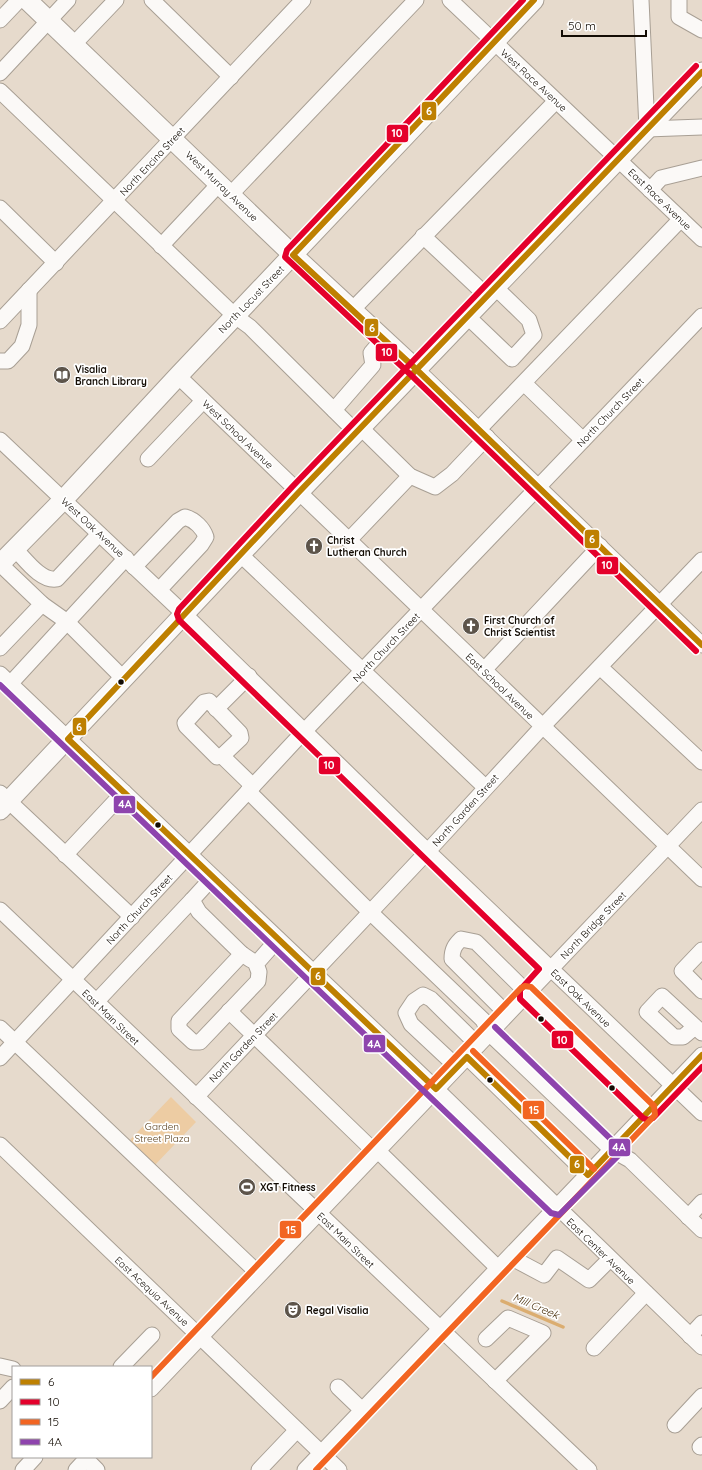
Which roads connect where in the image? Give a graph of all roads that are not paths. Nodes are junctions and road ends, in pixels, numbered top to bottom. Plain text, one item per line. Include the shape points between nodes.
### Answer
1 (19, 0) edge
2 (27, 0) edge
3 (68, 0) edge
4 (116, 0) edge
5 (152, 0) edge
6 (303, 0) edge
7 (416, 0) edge
8 (450, 0) edge
9 (534, 0) edge
10 (641, 0) edge
11 (679, 0) edge
12 (0, 20) edge
13 (49, 21) junction
14 (702, 30) edge
15 (494, 42) junction
16 (74, 44) junction
17 (702, 72) edge
18 (0, 73) edge
19 (231, 77) junction
20 (0, 91) edge
21 (556, 101) junction
22 (702, 127) edge
23 (647, 129) junction
24 (173, 139) junction
25 (618, 160) junction
26 (702, 168) edge
27 (225, 189) junction
28 (650, 190) junction
29 (115, 201) junction
30 (0, 208) edge
31 (681, 219) junction
32 (424, 236) junction
33 (702, 239) edge
34 (161, 246) junction
35 (293, 255) junction
36 (56, 263) junction
37 (29, 290) junction
38 (492, 292) junction
39 (352, 310) junction
40 (235, 316) junction
41 (702, 316) edge
42 (468, 317) junction
43 (0, 321) edge
44 (383, 339) junction
45 (0, 361) edge
46 (417, 370) junction
47 (178, 376) junction
48 (529, 388) dead end
49 (203, 401) junction
50 (334, 410) junction
51 (359, 430) junction
52 (483, 433) junction
53 (0, 440) edge
54 (583, 440) junction
55 (148, 459) dead end
56 (410, 476) junction
57 (538, 486) junction
58 (299, 492) junction
59 (64, 500) junction
60 (99, 534) junction
61 (349, 540) junction
62 (600, 546) junction
63 (15, 549) junction
64 (241, 555) junction
65 (702, 560) edge
66 (130, 563) junction
67 (0, 564) edge
68 (159, 590) junction
69 (42, 604) junction
70 (660, 604) junction
71 (422, 609) junction
72 (185, 614) junction
73 (66, 621) junction
74 (702, 645) edge
75 (0, 648) edge
76 (600, 666) junction
77 (363, 670) junction
78 (484, 670) junction
79 (248, 676) junction
80 (124, 678) junction
81 (5, 679) edge
82 (216, 709) junction
83 (542, 726) junction
84 (305, 731) junction
85 (68, 739) junction
86 (222, 756) junction
87 (702, 762) edge
88 (485, 787) junction
89 (250, 789) junction
90 (124, 792) junction
91 (3, 801) edge
92 (702, 810) edge
93 (668, 847) junction
94 (428, 851) junction
95 (65, 854) junction
96 (190, 855) junction
97 (214, 877) junction
98 (702, 879) edge
99 (192, 900) junction
100 (0, 910) edge
101 (370, 912) junction
102 (132, 918) junction
103 (278, 939) junction
104 (702, 950) edge
105 (242, 954) junction
106 (256, 964) junction
107 (550, 968) junction
108 (313, 973) junction
109 (74, 980) junction
110 (702, 991) edge
111 (526, 994) junction
112 (96, 1002) junction
113 (229, 1011) junction
114 (507, 1014) junction
115 (0, 1028) edge
116 (489, 1033) junction
117 (254, 1036) junction
118 (16, 1042) junction
119 (478, 1045) junction
120 (0, 1058) edge
121 (701, 1058) edge
122 (462, 1062) junction
123 (673, 1086) junction
124 (436, 1089) junction
125 (196, 1097) junction
126 (648, 1112) junction
127 (702, 1113) edge
128 (0, 1145) edge
129 (612, 1150) junction
130 (377, 1152) junction
131 (588, 1175) junction
132 (702, 1202) edge
133 (557, 1207) junction
134 (318, 1214) junction
135 (688, 1217) junction
136 (702, 1230) edge
137 (510, 1257) junction
138 (610, 1259) junction
139 (499, 1269) junction
140 (259, 1274) junction
141 (646, 1293) junction
142 (702, 1323) edge
143 (441, 1330) junction
144 (152, 1335) dead end
145 (200, 1336) junction
146 (690, 1336) junction
147 (486, 1339) dead end
148 (702, 1347) edge
149 (594, 1348) dead end
150 (0, 1366) edge
151 (122, 1366) edge
152 (12, 1369) edge
153 (495, 1381) junction
154 (338, 1387) dead end
155 (12, 1388) edge
156 (152, 1388) edge
157 (702, 1396) edge
158 (0, 1402) edge
159 (362, 1410) junction
160 (675, 1425) dead end
161 (297, 1430) junction
162 (321, 1453) junction
163 (34, 1458) edge
164 (87, 1458) edge
165 (23, 1470) edge
166 (76, 1470) edge
167 (97, 1470) edge
168 (259, 1470) edge
169 (305, 1470) edge
170 (339, 1470) edge
171 (589, 1470) edge

1 - 12 street
2 - 13 main road, West Murray Avenue
3 - 13 street
4 - 16 street
5 - 19 street
6 - 19 street, North Encina Street
7 - 27 street
8 - 15 street, West Race Avenue
9 - 15 main road, North Locust Street
10 - 23 street
11 - 14 street via 679,17
13 - 16 main road, West Murray Avenue
13 - 18 street
15 - 21 street, West Race Avenue
15 - 35 main road, North Locust Street
16 - 24 main road, West Murray Avenue
17 - 23 main road
19 - 24 street, North Encina Street
20 - 29 street
21 - 25 street, West Race Avenue
21 - 32 street
22 - 23 street
23 - 25 main road
24 - 27 main road, West Murray Avenue
24 - 29 street, North Encina Street
25 - 28 street, East Race Avenue
25 - 38 main road
26 - 28 street via 661,178
27 - 34 street
27 - 35 main road, West Murray Avenue
28 - 31 street, East Race Avenue
29 - 34 street
29 - 36 street, North Encina Street
30 - 36 street
31 - 33 street, East Race Avenue
31 - 52 street
32 - 38 street
32 - 39 street
34 - 40 street
35 - 39 main road, West Murray Avenue
35 - 40 main road, North Locust Street
36 - 37 street, North Encina Street
37 - 43 street, North Encina Street
37 - 45 street via 29,324 22,346 8,361
38 - 42 main road
38 - 42 street via 529,320 534,335 517,354 512,359
39 - 44 main road, West Murray Avenue
40 - 47 main road, North Locust Street
40 - 50 street via 250,327
41 - 54 street, North Church Street
42 - 46 main road
44 - 46 main road, West Murray Avenue
44 - 50 street via 371,352 373,365
46 - 51 main road
46 - 52 street
47 - 49 street, West School Avenue
47 - 59 main road, North Locust Street
48 - 54 street
49 - 55 street
49 - 58 street, West School Avenue
50 - 51 street
51 - 56 street
51 - 58 main road
52 - 56 street via 452,474 435,487
52 - 57 street
53 - 59 street, West Oak Avenue
54 - 57 street, North Church Street
56 - 61 street
57 - 62 street
57 - 71 street, North Church Street
58 - 61 street, East School Avenue
58 - 64 main road
59 - 60 street, West Oak Avenue
59 - 63 main road, North Locust Street
60 - 63 street via 57,579 43,576
60 - 66 street, West Oak Avenue
61 - 71 street, East School Avenue
62 - 70 street
62 - 78 street
63 - 67 main road, North Locust Street
64 - 72 main road
64 - 77 street
65 - 70 street, North Garden Street
66 - 68 street, West Oak Avenue
66 - 68 street via 185,517 204,530 206,538 201,545
66 - 73 street
67 - 69 street
68 - 72 street, West Oak Avenue
69 - 73 street
69 - 75 street
70 - 74 street
70 - 76 street, North Garden Street
71 - 77 street, North Church Street
71 - 78 street, East School Avenue
72 - 79 street, East Oak Avenue
72 - 80 main road
73 - 80 street
73 - 81 street
76 - 83 street, North Garden Street
76 - 87 street
77 - 84 street, North Church Street
77 - 88 street
78 - 83 street, East School Avenue
79 - 82 street
79 - 84 street, East Oak Avenue
80 - 85 main road
81 - 85 street, East Center Avenue
82 - 86 street via 240,733 241,738
82 - 86 street via 209,701 204,702 184,723 217,757
83 - 88 street, North Garden Street
83 - 93 street, East School Avenue
84 - 89 street, North Church Street
84 - 94 street, East Oak Avenue
85 - 90 street, East Center Avenue
85 - 91 main road
86 - 89 street
88 - 94 street, North Garden Street
89 - 96 street, North Church Street
89 - 101 street
90 - 95 street
90 - 96 street, East Center Avenue
91 - 95 street
92 - 93 street, North Bridge Street
93 - 98 street, East School Avenue
93 - 107 street, North Bridge Street
94 - 101 street, North Garden Street
94 - 107 street, East Oak Avenue
95 - 102 street
96 - 97 street, East Center Avenue
96 - 102 street, North Church Street
97 - 99 street
97 - 103 street, East Center Avenue
99 - 105 street via 199,912
99 - 112 street
100 - 109 street, East Main Street
101 - 108 street, North Garden Street
101 - 116 street via 483,1020
102 - 109 street, North Church Street
103 - 106 street
103 - 108 street, East Center Avenue
104 - 110 street via 682,971
105 - 106 street
105 - 113 street via 179,1021 179,1029 193,1042 200,1042
106 - 113 street via 259,972 258,982
107 - 111 street, North Bridge Street
107 - 123 street, East Oak Avenue
108 - 117 street, North Garden Street
108 - 124 street, East Center Avenue
109 - 112 street, East Main Street
109 - 118 street, North Church Street
111 - 114 street, North Bridge Street
111 - 114 street via 476,942 461,938 454,946 452,959
111 - 126 street
112 - 125 street, East Main Street
113 - 117 street
114 - 116 street, North Bridge Street
115 - 118 street
116 - 119 street, North Bridge Street
116 - 129 street
117 - 125 street, North Garden Street
117 - 130 street
118 - 120 street, North Church Street
118 - 140 street
119 - 122 street, North Bridge Street
119 - 122 street via 431,999 423,995 414,1001 406,1013 411,1024
121 - 123 street
122 - 124 street, North Bridge Street
122 - 131 street
123 - 126 street
123 - 127 street, East Oak Avenue
124 - 130 street, North Bridge Street
124 - 133 street, East Center Avenue
125 - 134 street, East Main Street
126 - 129 street
128 - 145 street, East Acequia Avenue
129 - 131 street
129 - 135 street via 630,1160
130 - 134 street, North Bridge Street
130 - 139 street
131 - 133 street
132 - 135 street
133 - 137 street
133 - 138 street, East Center Avenue
134 - 140 street, North Bridge Street
134 - 143 street, East Main Street
135 - 136 street
137 - 138 street via 544,1275 557,1258 589,1280
137 - 139 street
138 - 141 street, East Center Avenue
139 - 143 street
140 - 145 street, North Bridge Street
141 - 146 street, East Center Avenue
141 - 149 street
142 - 146 street
143 - 153 street, East Main Street
143 - 159 street
144 - 151 street
145 - 156 street, North Bridge Street
145 - 161 street, East Acequia Avenue
146 - 148 street, East Center Avenue
147 - 153 street via 508,1318 542,1333
150 - 152 street
153 - 171 street, East Main Street
154 - 159 street
155 - 158 street
157 - 160 street
159 - 162 street
161 - 162 street, East Acequia Avenue
161 - 168 street
162 - 169 street
162 - 170 street, East Acequia Avenue
163 - 165 street
164 - 166 street
164 - 167 street

